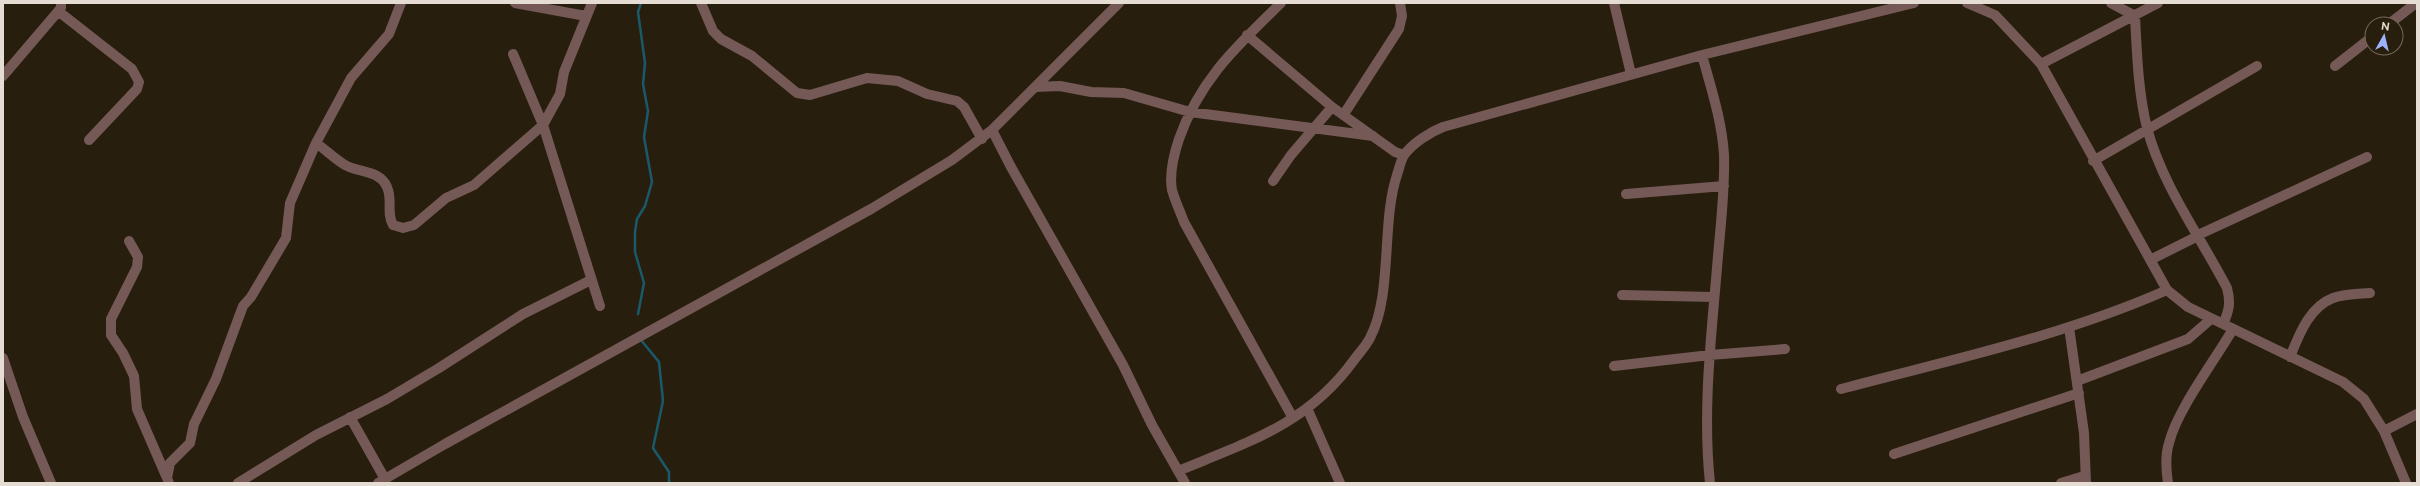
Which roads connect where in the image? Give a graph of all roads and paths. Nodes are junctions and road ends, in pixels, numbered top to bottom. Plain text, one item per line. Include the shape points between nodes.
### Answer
1 (401, 3) edge
2 (515, 3) edge
3 (592, 3) edge
4 (701, 3) edge
5 (1120, 3) edge
6 (1281, 3) edge
7 (1400, 3) edge
8 (1614, 3) edge
9 (1914, 3) edge
10 (1967, 3) edge
11 (2111, 3) edge
12 (2158, 3) edge
13 (2417, 3) edge
14 (60, 7) edge
15 (586, 16) junction
16 (2135, 16) junction
17 (2400, 16) edge
18 (1248, 35) junction
19 (2364, 43) edge
20 (514, 54) dead end
21 (1702, 54) junction
22 (2041, 64) junction
23 (2257, 66) dead end
24 (2335, 66) dead end
25 (1631, 74) junction
26 (3, 76) edge
27 (1035, 87) junction
28 (1332, 107) junction
29 (1190, 112) junction
30 (1344, 114) junction
31 (543, 125) junction
32 (1314, 128) junction
33 (2148, 128) junction
34 (992, 130) junction
35 (1373, 136) junction
36 (982, 139) junction
37 (89, 140) dead end
38 (316, 143) junction
39 (1404, 155) junction
40 (2367, 157) dead end
41 (2093, 161) junction
42 (1273, 181) dead end
43 (1724, 186) junction
44 (1626, 194) dead end
45 (2198, 236) junction
46 (129, 241) dead end
47 (2150, 260) junction
48 (591, 280) junction
49 (2167, 290) junction
50 (2370, 293) dead end
51 (1622, 295) dead end
52 (1714, 296) junction
53 (600, 306) dead end
54 (2211, 319) junction
55 (2223, 324) junction
56 (2069, 327) junction
57 (2233, 329) junction
58 (1784, 349) dead end
59 (1710, 355) junction
60 (2290, 357) junction
61 (3, 358) edge
62 (1614, 366) dead end
63 (2077, 381) junction
64 (1841, 389) dead end
65 (2079, 393) junction
66 (1307, 408) junction
67 (2417, 414) edge
68 (350, 417) junction
69 (1293, 418) junction
70 (2384, 431) junction
71 (1894, 454) dead end
72 (1178, 471) junction
73 (168, 480) edge
74 (2085, 480) edge
75 (382, 481) edge
76 (51, 483) edge
77 (238, 483) edge
78 (1185, 483) edge
79 (1340, 483) edge
80 (1710, 483) edge
81 (2061, 483) edge
82 (2168, 483) edge
83 (2406, 483) edge

1 - 38 street via 389,34 351,78
2 - 15 street
3 - 15 street
4 - 36 street via 713,31 721,39 752,56 797,93 816,94 867,78 898,81 926,94 957,102 964,107
5 - 27 street
6 - 18 street
7 - 30 street via 1402,16 1399,28
8 - 25 street
9 - 21 street
10 - 22 street via 1995,15
11 - 16 street
12 - 16 street
13 - 17 street
14 - 26 street
14 - 37 street via 132,68 139,82 137,89
15 - 31 street via 564,72 560,94
16 - 22 street
16 - 33 street via 2138,74
18 - 28 street
18 - 29 street via 1210,79
19 - 24 street
20 - 31 street
21 - 25 street
21 - 43 street via 1721,127
22 - 41 street
23 - 33 street
25 - 39 street via 1443,127 1430,132
27 - 29 street via 1060,86 1091,92 1124,94
27 - 34 street
28 - 30 street
28 - 32 street
29 - 32 street
29 - 69 street via 1176,147 1172,165 1172,189 1184,222
30 - 35 street
31 - 38 street via 474,186 446,198 414,225 403,228 393,226 388,216 388,188 384,181 371,173 345,165
31 - 48 street
32 - 35 street
32 - 42 street
33 - 41 street
33 - 45 street via 2178,201
34 - 36 street
34 - 72 street via 1119,358
35 - 39 street via 1395,152
36 - 75 street via 871,208 451,440
38 - 73 street via 290,203 286,238 252,297 243,306 216,379 194,424 190,443 170,463
39 - 66 street via 1393,189 1380,304 1370,338 1342,375 1321,398
40 - 45 street
41 - 47 street
43 - 44 street
43 - 52 street
45 - 47 street
45 - 55 street via 2227,288 2230,310
46 - 73 street via 138,257 137,267 112,319 110,335 123,353 134,376 137,409
47 - 49 street
48 - 53 street
48 - 68 street via 523,314 439,368
49 - 54 street via 2188,307
49 - 56 street
50 - 60 street via 2334,298 2321,304 2302,330
51 - 52 street
52 - 59 street
54 - 55 street
54 - 63 street via 2188,339
55 - 57 street
56 - 63 street
56 - 64 street
57 - 60 street
57 - 82 street via 2173,432 2166,457
58 - 59 street
59 - 62 street
59 - 80 street via 1706,442
60 - 70 street via 2343,382 2364,399
61 - 76 street via 23,417
63 - 65 street
65 - 71 street
65 - 74 street via 2084,433
66 - 69 street
66 - 79 street
67 - 70 street
68 - 75 street
68 - 77 street
69 - 72 street via 1277,429
70 - 83 street
72 - 78 street
74 - 81 street

